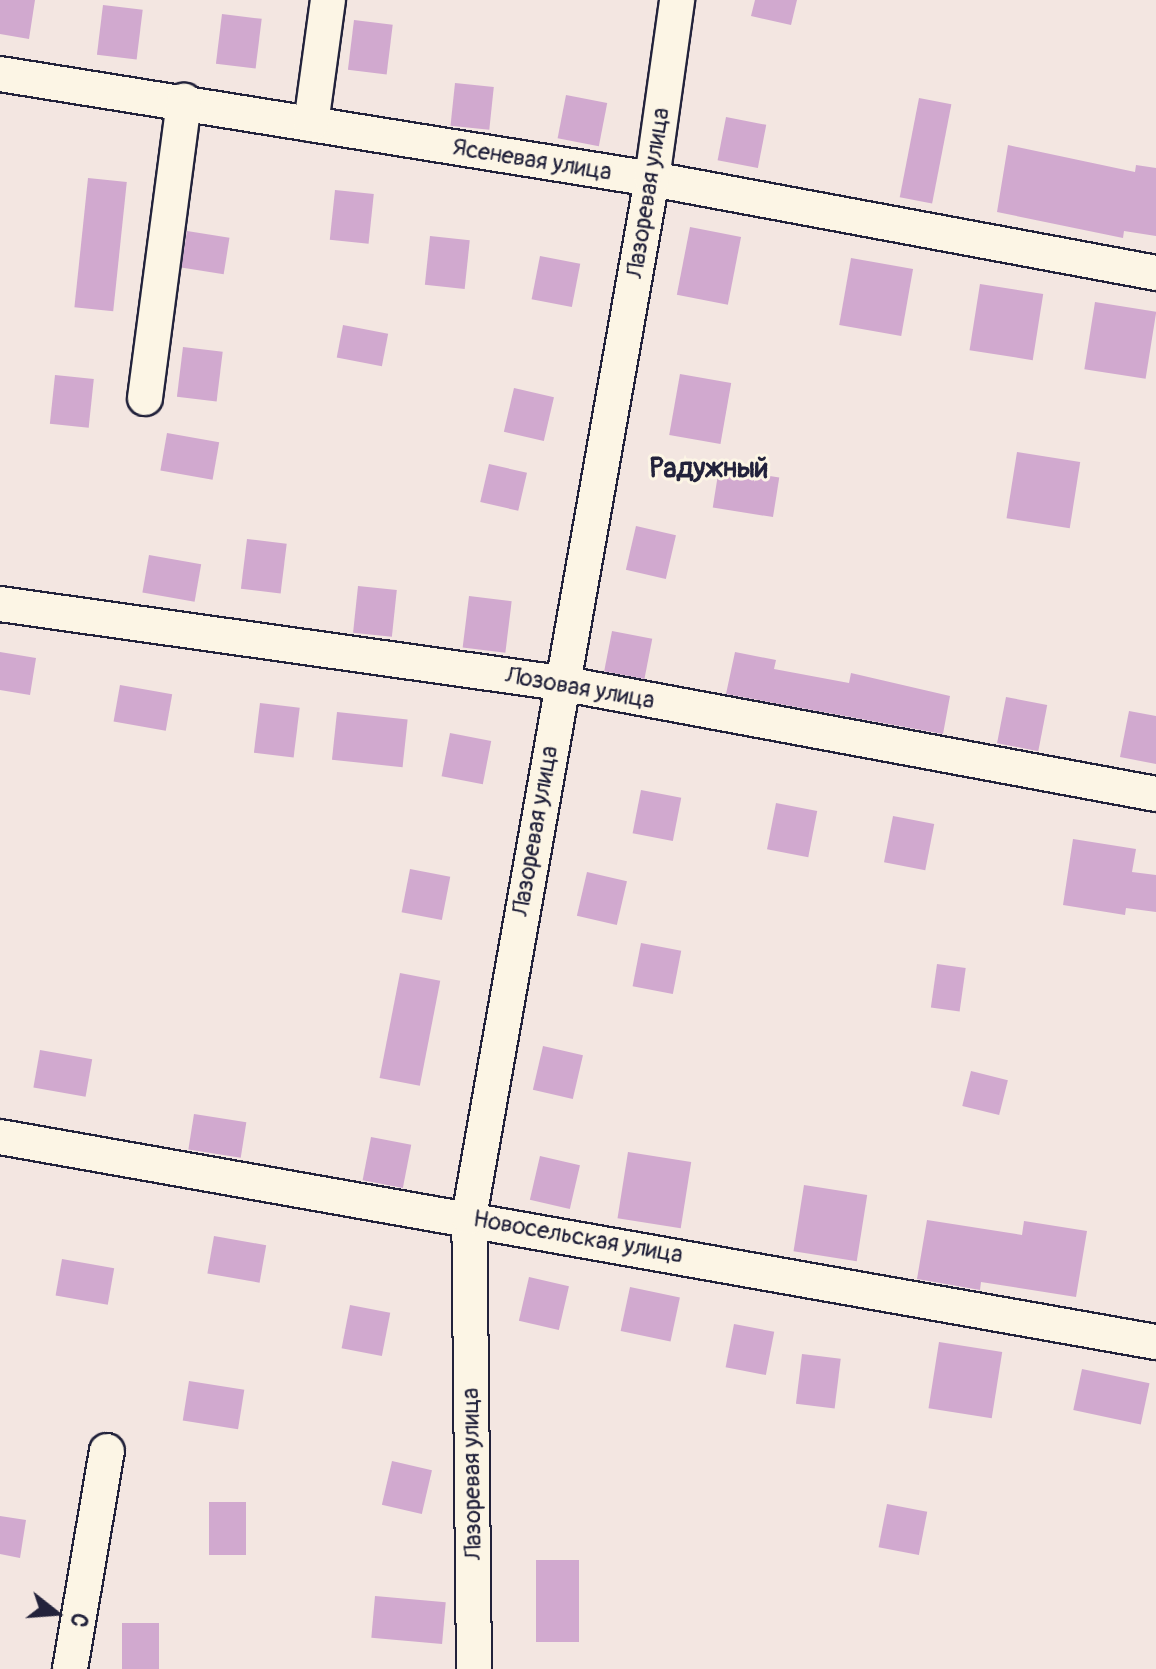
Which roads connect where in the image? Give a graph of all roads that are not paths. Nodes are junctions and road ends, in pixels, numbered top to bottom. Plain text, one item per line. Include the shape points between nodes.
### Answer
1 (328, 0) edge
2 (677, 0) edge
3 (0, 74) edge
4 (184, 101) junction
5 (311, 124) junction
6 (652, 179) junction
7 (1156, 273) edge
8 (145, 398) dead end
9 (0, 604) edge
10 (560, 683) junction
11 (1156, 794) edge
12 (0, 1137) edge
13 (469, 1217) junction
14 (1156, 1342) edge
15 (107, 1451) dead end
16 (70, 1669) edge
17 (474, 1669) edge

1 - 5 street
2 - 6 street, Лазоревая улица
3 - 4 street, Ясеневая улица
4 - 5 street, Ясеневая улица
4 - 8 street
5 - 6 street, Ясеневая улица
6 - 7 street, Ясеневая улица
6 - 10 street, Лазоревая улица
9 - 10 street, Лозовая улица
10 - 11 street, Лозовая улица
10 - 13 street, Лазоревая улица
12 - 13 street, Новосельская улица
13 - 14 street, Новосельская улица
13 - 17 street, Лазоревая улица
15 - 16 street

